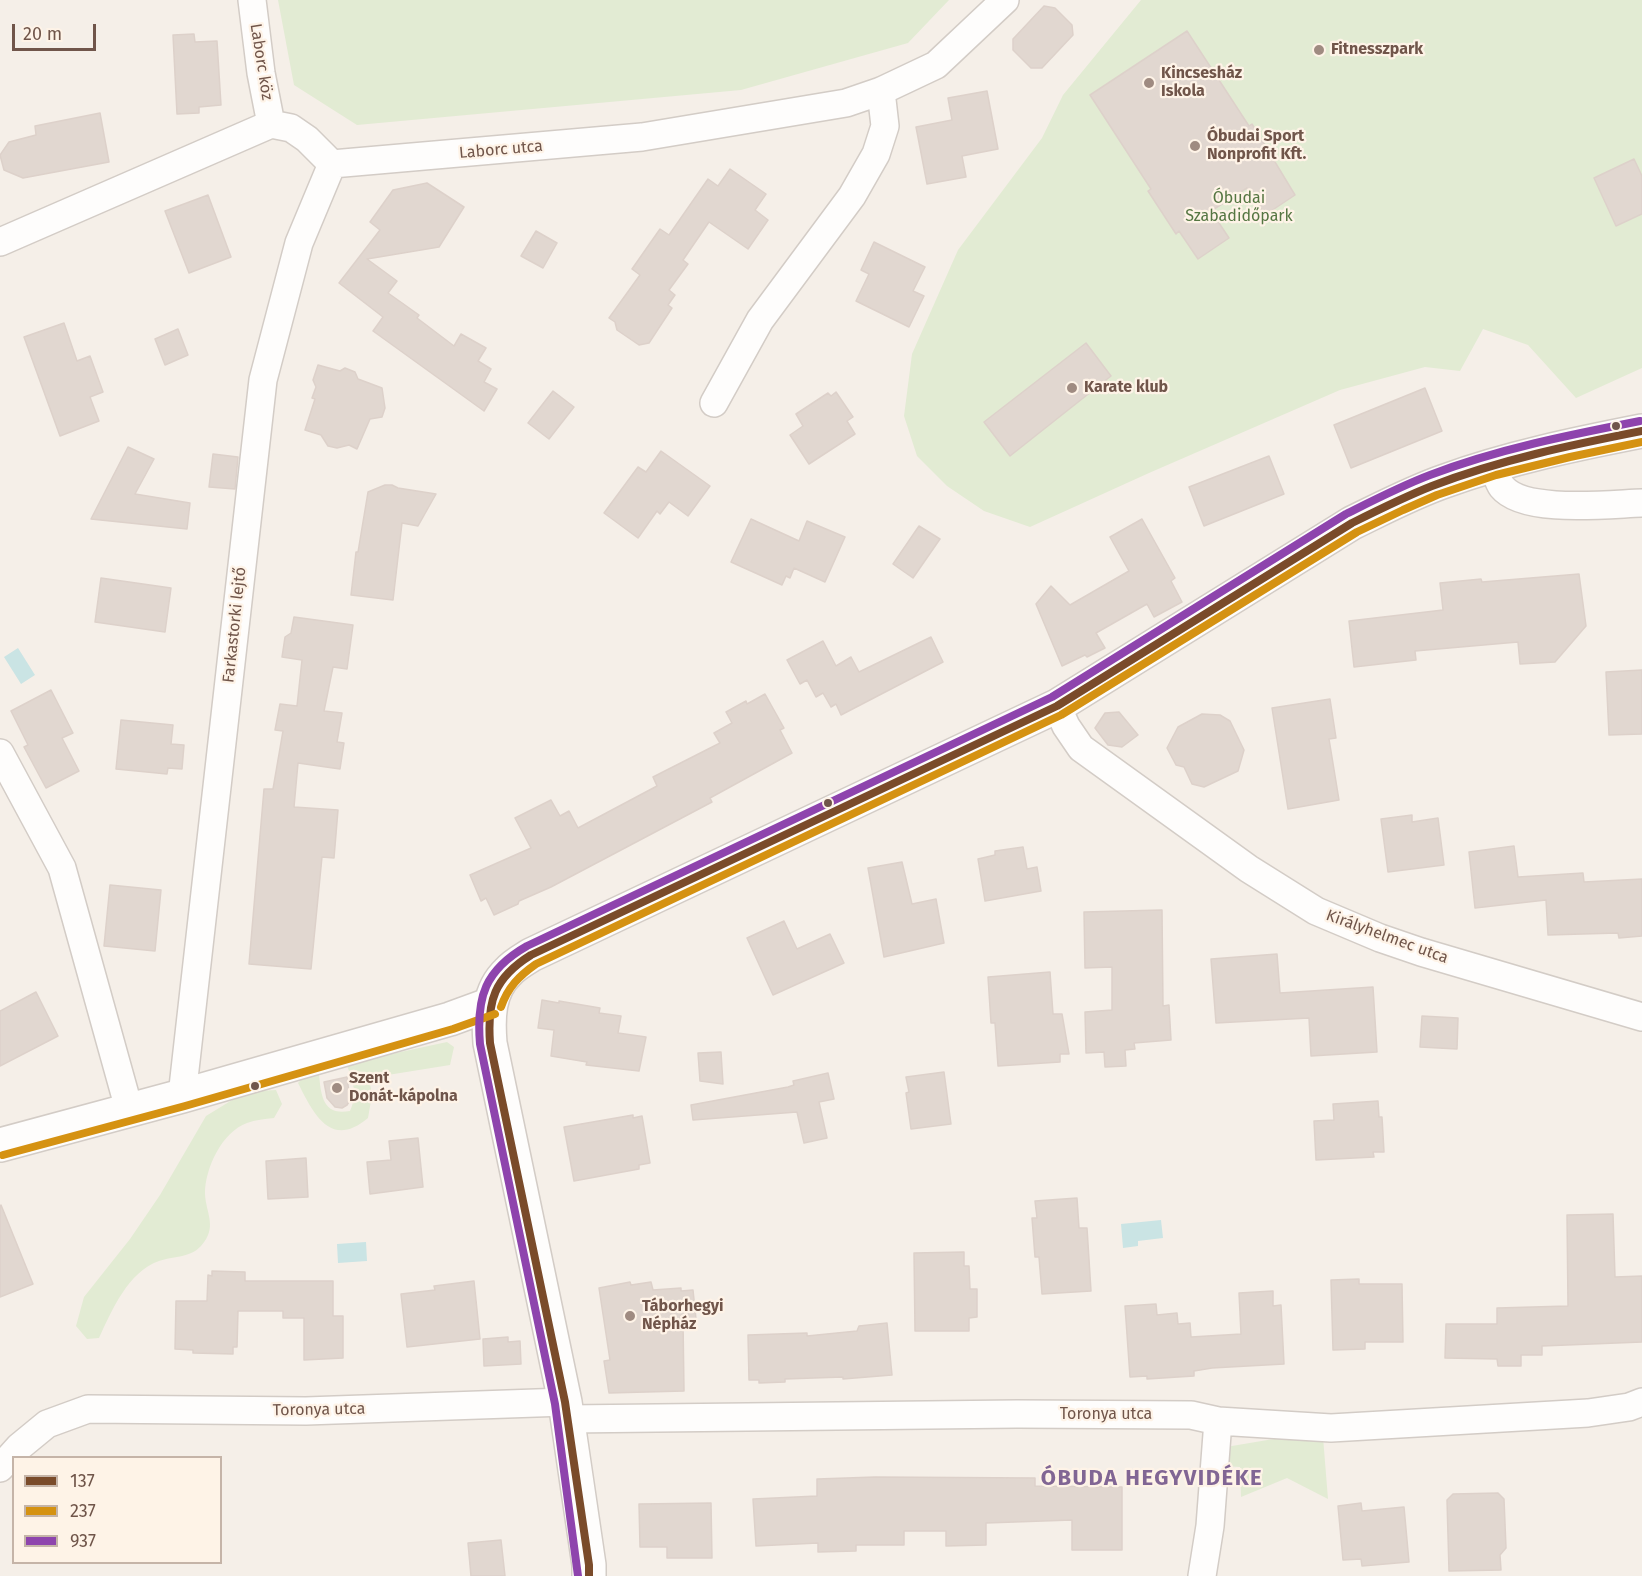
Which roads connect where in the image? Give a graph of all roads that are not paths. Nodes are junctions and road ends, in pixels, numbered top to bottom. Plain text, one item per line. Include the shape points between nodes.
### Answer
1 (252, 0) edge
2 (1005, 0) edge
3 (881, 92) junction
4 (272, 124) junction
5 (332, 164) junction
6 (0, 242) edge
7 (714, 403) dead end
8 (1642, 431) edge
9 (1493, 465) junction
10 (1642, 503) edge
11 (1057, 706) junction
12 (0, 753) edge
13 (491, 1004) junction
14 (1642, 1017) edge
15 (182, 1096) junction
16 (129, 1109) junction
17 (0, 1145) edge
18 (1642, 1402) edge
19 (566, 1411) junction
20 (1218, 1421) junction
21 (0, 1468) edge
22 (589, 1576) edge
23 (1202, 1576) edge

1 - 4 street, Laborc köz
2 - 3 street, Laborc utca via 936,65
3 - 5 street, Laborc utca via 846,103 642,137
3 - 7 street via 885,126 876,154 852,196 760,320
4 - 5 street via 291,128
4 - 6 street
5 - 15 street, Farkastorki lejtő via 299,243 263,380
8 - 9 street
9 - 10 street via 1502,487 1524,501 1555,506
9 - 11 street via 1444,481 1352,523
11 - 13 street via 531,955 507,972 496,987
11 - 14 street, Királyhelmec utca via 1081,748 1249,869 1316,911 1420,952
12 - 16 street via 62,868
13 - 15 street
13 - 19 street via 490,1043
15 - 16 street
16 - 17 street
18 - 20 street, Toronya utca via 1588,1413 1331,1428
19 - 20 street, Toronya utca via 1191,1415
19 - 21 street, Toronya utca via 102,1408 74,1413 47,1424
19 - 22 street
20 - 23 street

